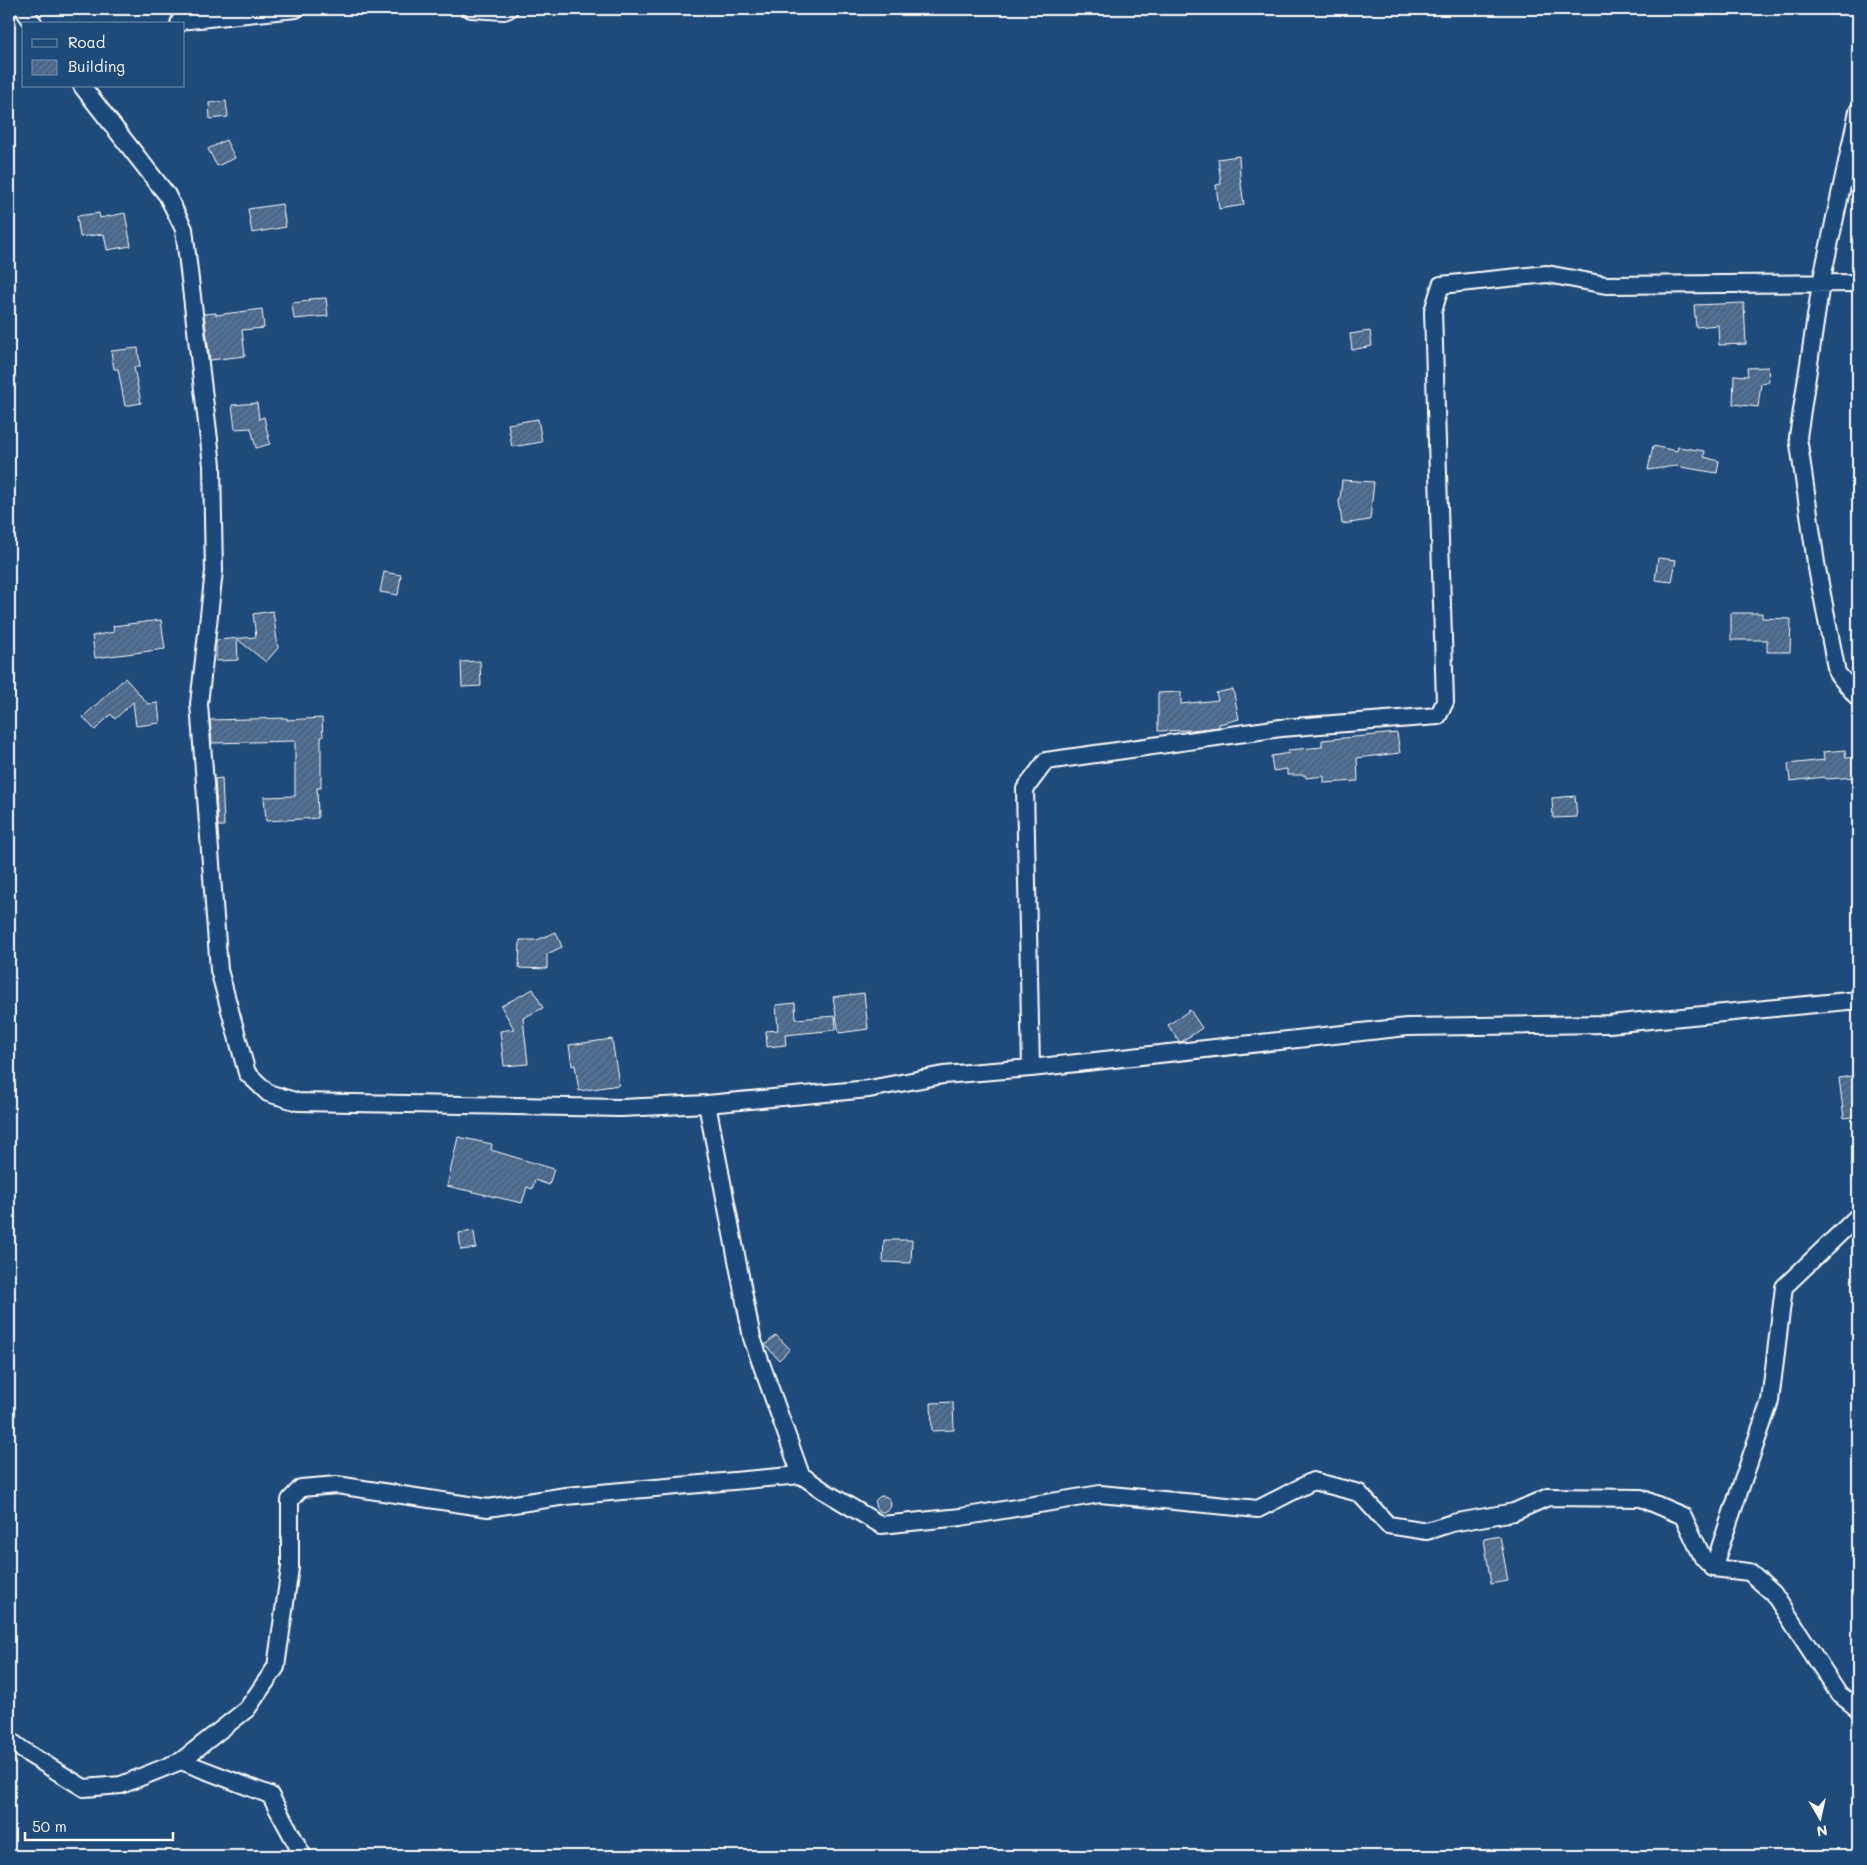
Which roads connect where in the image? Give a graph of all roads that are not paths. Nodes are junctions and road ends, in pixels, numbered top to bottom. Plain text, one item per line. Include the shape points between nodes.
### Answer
1 (22, 9) edge
2 (296, 9) edge
3 (471, 9) edge
4 (508, 9) edge
5 (32, 22) edge
6 (180, 22) edge
7 (84, 88) edge
8 (1858, 111) edge
9 (1821, 282) junction
10 (1858, 283) edge
11 (1858, 698) edge
12 (1858, 1000) edge
13 (1031, 1068) junction
14 (707, 1104) junction
15 (1858, 1216) edge
16 (801, 1475) junction
17 (1714, 1568) junction
18 (1858, 1708) edge
19 (9, 1740) edge
20 (181, 1761) junction
21 (303, 1856) edge

1 - 5 street
2 - 6 street
3 - 4 street
7 - 14 street via 168,195 184,229 212,465 214,571 199,704 219,970 247,1073 268,1093 298,1102 622,1108
8 - 9 street
9 - 10 street
9 - 11 street via 1798,437 1816,563 1837,673
9 - 13 street via 1606,285 1547,274 1441,285 1433,311 1445,702 1438,716 1281,728 1046,761 1025,789
12 - 13 street via 1609,1024 1407,1027
13 - 14 street via 943,1075 870,1089
14 - 16 street via 752,1338
15 - 17 street via 1784,1287 1770,1401
16 - 17 street via 881,1525 961,1517 1100,1494 1258,1509 1313,1481 1359,1493 1388,1525 1427,1531 1514,1512 1548,1497 1641,1498 1683,1516 1703,1558
16 - 20 street via 566,1496 488,1508 337,1486 300,1488 290,1500 290,1568 276,1667 246,1710
17 - 18 street via 1749,1572 1772,1593 1839,1694
19 - 20 street via 84,1788 121,1785
20 - 21 street via 270,1795

